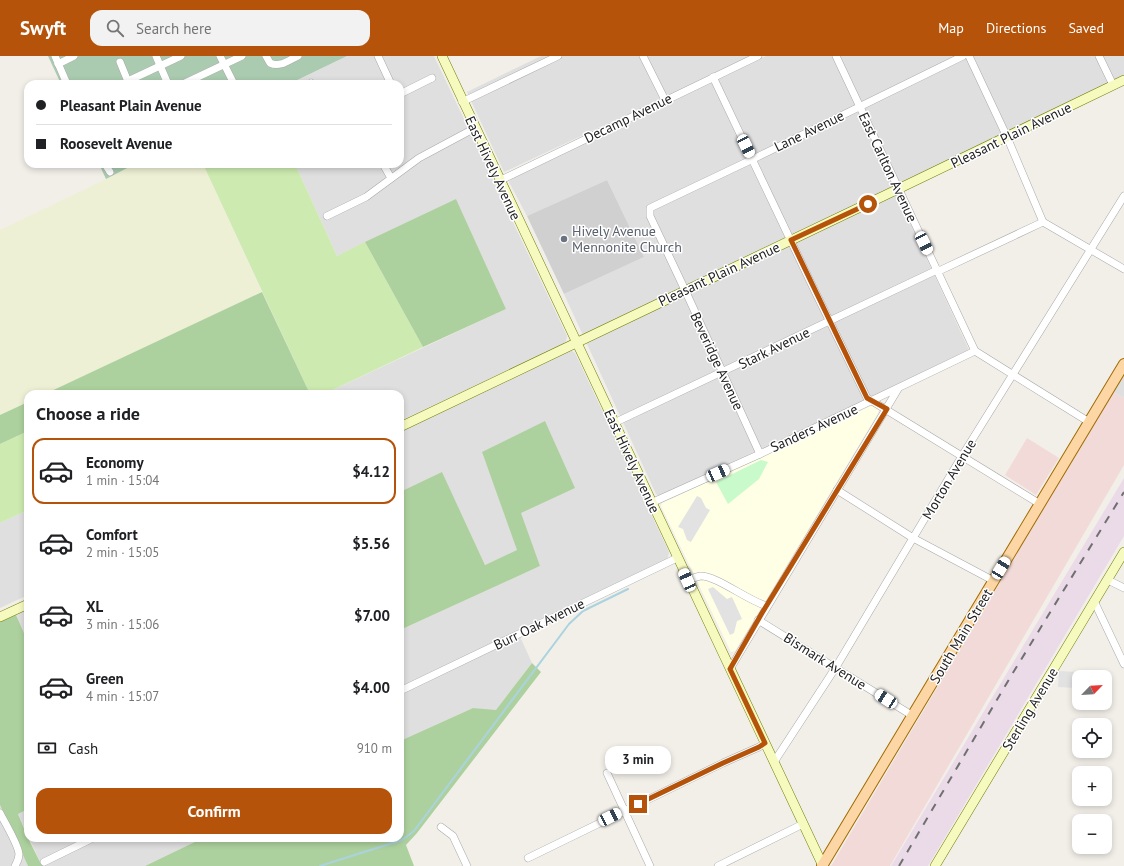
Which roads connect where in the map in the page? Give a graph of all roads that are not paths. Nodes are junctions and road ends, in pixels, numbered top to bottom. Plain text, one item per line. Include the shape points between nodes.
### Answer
1 (55, 56) edge
2 (74, 56) edge
3 (156, 56) edge
4 (181, 56) edge
5 (220, 56) edge
6 (242, 56) edge
7 (266, 56) edge
8 (298, 56) edge
9 (378, 56) edge
10 (442, 56) edge
11 (558, 56) edge
12 (643, 56) edge
13 (758, 56) edge
14 (836, 56) edge
15 (963, 56) edge
16 (969, 56) edge
17 (1099, 56) edge
18 (120, 62) dead end
19 (58, 64) junction
20 (224, 64) junction
21 (160, 66) junction
22 (713, 77) junction
23 (432, 78) dead end
24 (65, 80) edge
25 (127, 80) edge
26 (134, 80) edge
27 (166, 80) edge
28 (191, 80) edge
29 (232, 80) edge
30 (390, 80) edge
31 (1124, 80) edge
32 (1112, 85) junction
33 (404, 92) edge
34 (665, 100) junction
35 (462, 102) junction
36 (860, 106) junction
37 (475, 128) junction
38 (1007, 137) junction
39 (753, 159) junction
40 (108, 168) edge
41 (386, 168) edge
42 (110, 172) dead end
43 (391, 178) junction
44 (499, 180) junction
45 (898, 189) junction
46 (1124, 196) edge
47 (654, 205) joint
48 (327, 216) dead end
49 (1043, 222) junction
50 (791, 240) junction
51 (1091, 250) junction
52 (1124, 269) edge
53 (937, 270) junction
54 (685, 290) junction
55 (830, 321) junction
56 (576, 343) junction
57 (975, 351) junction
58 (1124, 364) edge
59 (723, 372) junction
60 (1012, 375) junction
61 (898, 389) junction
62 (872, 401) junction
63 (887, 409) junction
64 (1090, 422) junction
65 (614, 423) junction
66 (404, 425) edge
67 (760, 454) junction
68 (962, 456) junction
69 (838, 490) junction
70 (652, 503) junction
71 (1040, 504) junction
72 (913, 538) junction
73 (1124, 552) edge
74 (678, 558) junction
75 (687, 580) junction
76 (1108, 580) junction
77 (994, 581) junction
78 (1124, 588) edge
79 (1094, 601) junction
80 (24, 606) edge
81 (767, 606) junction
82 (0, 617) edge
83 (758, 620) junction
84 (1124, 664) edge
85 (836, 667) junction
86 (730, 669) junction
87 (404, 689) edge
88 (912, 716) junction
89 (765, 743) junction
90 (774, 762) junction
91 (607, 773) dead end
92 (624, 811) junction
93 (0, 813) edge
94 (803, 824) junction
95 (441, 827) dead end
96 (85, 842) edge
97 (528, 858) dead end
98 (44, 862) dead end
99 (16, 864) edge
100 (467, 866) edge
101 (650, 866) edge
102 (718, 866) edge
103 (822, 866) edge
104 (935, 866) edge

1 - 19 street
2 - 19 street
3 - 21 street
4 - 21 street
5 - 20 street
6 - 20 street
7 - 8 street via 274,65 280,65
9 - 30 street
10 - 35 street, East Hively Avenue
11 - 35 street
12 - 34 street
13 - 22 street, Decamp Avenue
14 - 36 street, East Carlton Avenue
15 - 36 street, Lane Avenue
16 - 38 street
17 - 32 street
18 - 25 street
19 - 24 street
20 - 28 street
20 - 29 street
21 - 26 street
21 - 27 street
22 - 34 street, Decamp Avenue
22 - 39 street
23 - 33 street
31 - 32 street, Pleasant Plain Avenue
32 - 38 street, Pleasant Plain Avenue
34 - 44 street, Decamp Avenue
35 - 37 street, East Hively Avenue
36 - 39 street, Lane Avenue
36 - 45 street, East Carlton Avenue
37 - 43 street via 418,158
37 - 44 street, East Hively Avenue
38 - 45 street, Pleasant Plain Avenue
38 - 49 street
39 - 47 street, Lane Avenue
39 - 50 street
40 - 42 street
41 - 43 street
43 - 48 street via 366,197
44 - 56 street, East Hively Avenue
45 - 50 street, Pleasant Plain Avenue
45 - 53 street, East Carlton Avenue
46 - 51 street, Morton Avenue
47 - 54 street, Beveridge Avenue via 650,208 650,216
49 - 51 street
49 - 53 street, Stark Avenue
50 - 54 street, Pleasant Plain Avenue
50 - 55 street
51 - 52 street
51 - 60 street, Morton Avenue
53 - 55 street, Stark Avenue
53 - 57 street, East Carlton Avenue
54 - 56 street, Pleasant Plain Avenue
54 - 59 street, Beveridge Avenue
55 - 59 street, Stark Avenue
55 - 62 street via 867,398
56 - 65 street, East Hively Avenue
56 - 66 street, Pleasant Plain Avenue
57 - 60 street
57 - 61 street, Sanders Avenue
58 - 64 main road, South Main Street
59 - 65 street, Stark Avenue
59 - 67 street, Beveridge Avenue
60 - 64 street
60 - 68 street, Morton Avenue
61 - 62 street, Sanders Avenue
61 - 63 street
62 - 63 street
62 - 67 street, Sanders Avenue
63 - 68 street
63 - 69 street
64 - 71 main road, South Main Street
65 - 70 street, East Hively Avenue
67 - 70 street, Sanders Avenue
68 - 71 street
68 - 72 street, Morton Avenue
69 - 72 street
69 - 81 street
70 - 74 street, East Hively Avenue
71 - 77 main road, South Main Street
72 - 77 street
72 - 85 street, Morton Avenue
73 - 76 street, Sterling Avenue
74 - 75 street, East Hively Avenue
74 - 87 street, Burr Oak Avenue
75 - 81 street via 701,576 713,579 756,603
75 - 86 street, East Hively Avenue
76 - 78 street
76 - 79 street, Sterling Avenue
77 - 88 main road, South Main Street
79 - 84 street
79 - 104 street, Sterling Avenue
80 - 82 street
81 - 83 street
83 - 85 street, Bismark Avenue
83 - 86 street
85 - 88 street, Bismark Avenue
85 - 90 street, Morton Avenue
86 - 89 street, East Hively Avenue
88 - 103 main road, South Main Street
89 - 90 street, East Hively Avenue
89 - 92 street
90 - 94 street, East Hively Avenue
91 - 92 street
92 - 97 street
92 - 101 street
93 - 99 street via 17,848 19,855
94 - 102 street
94 - 103 street, East Hively Avenue
95 - 100 street via 452,836
96 - 98 street

